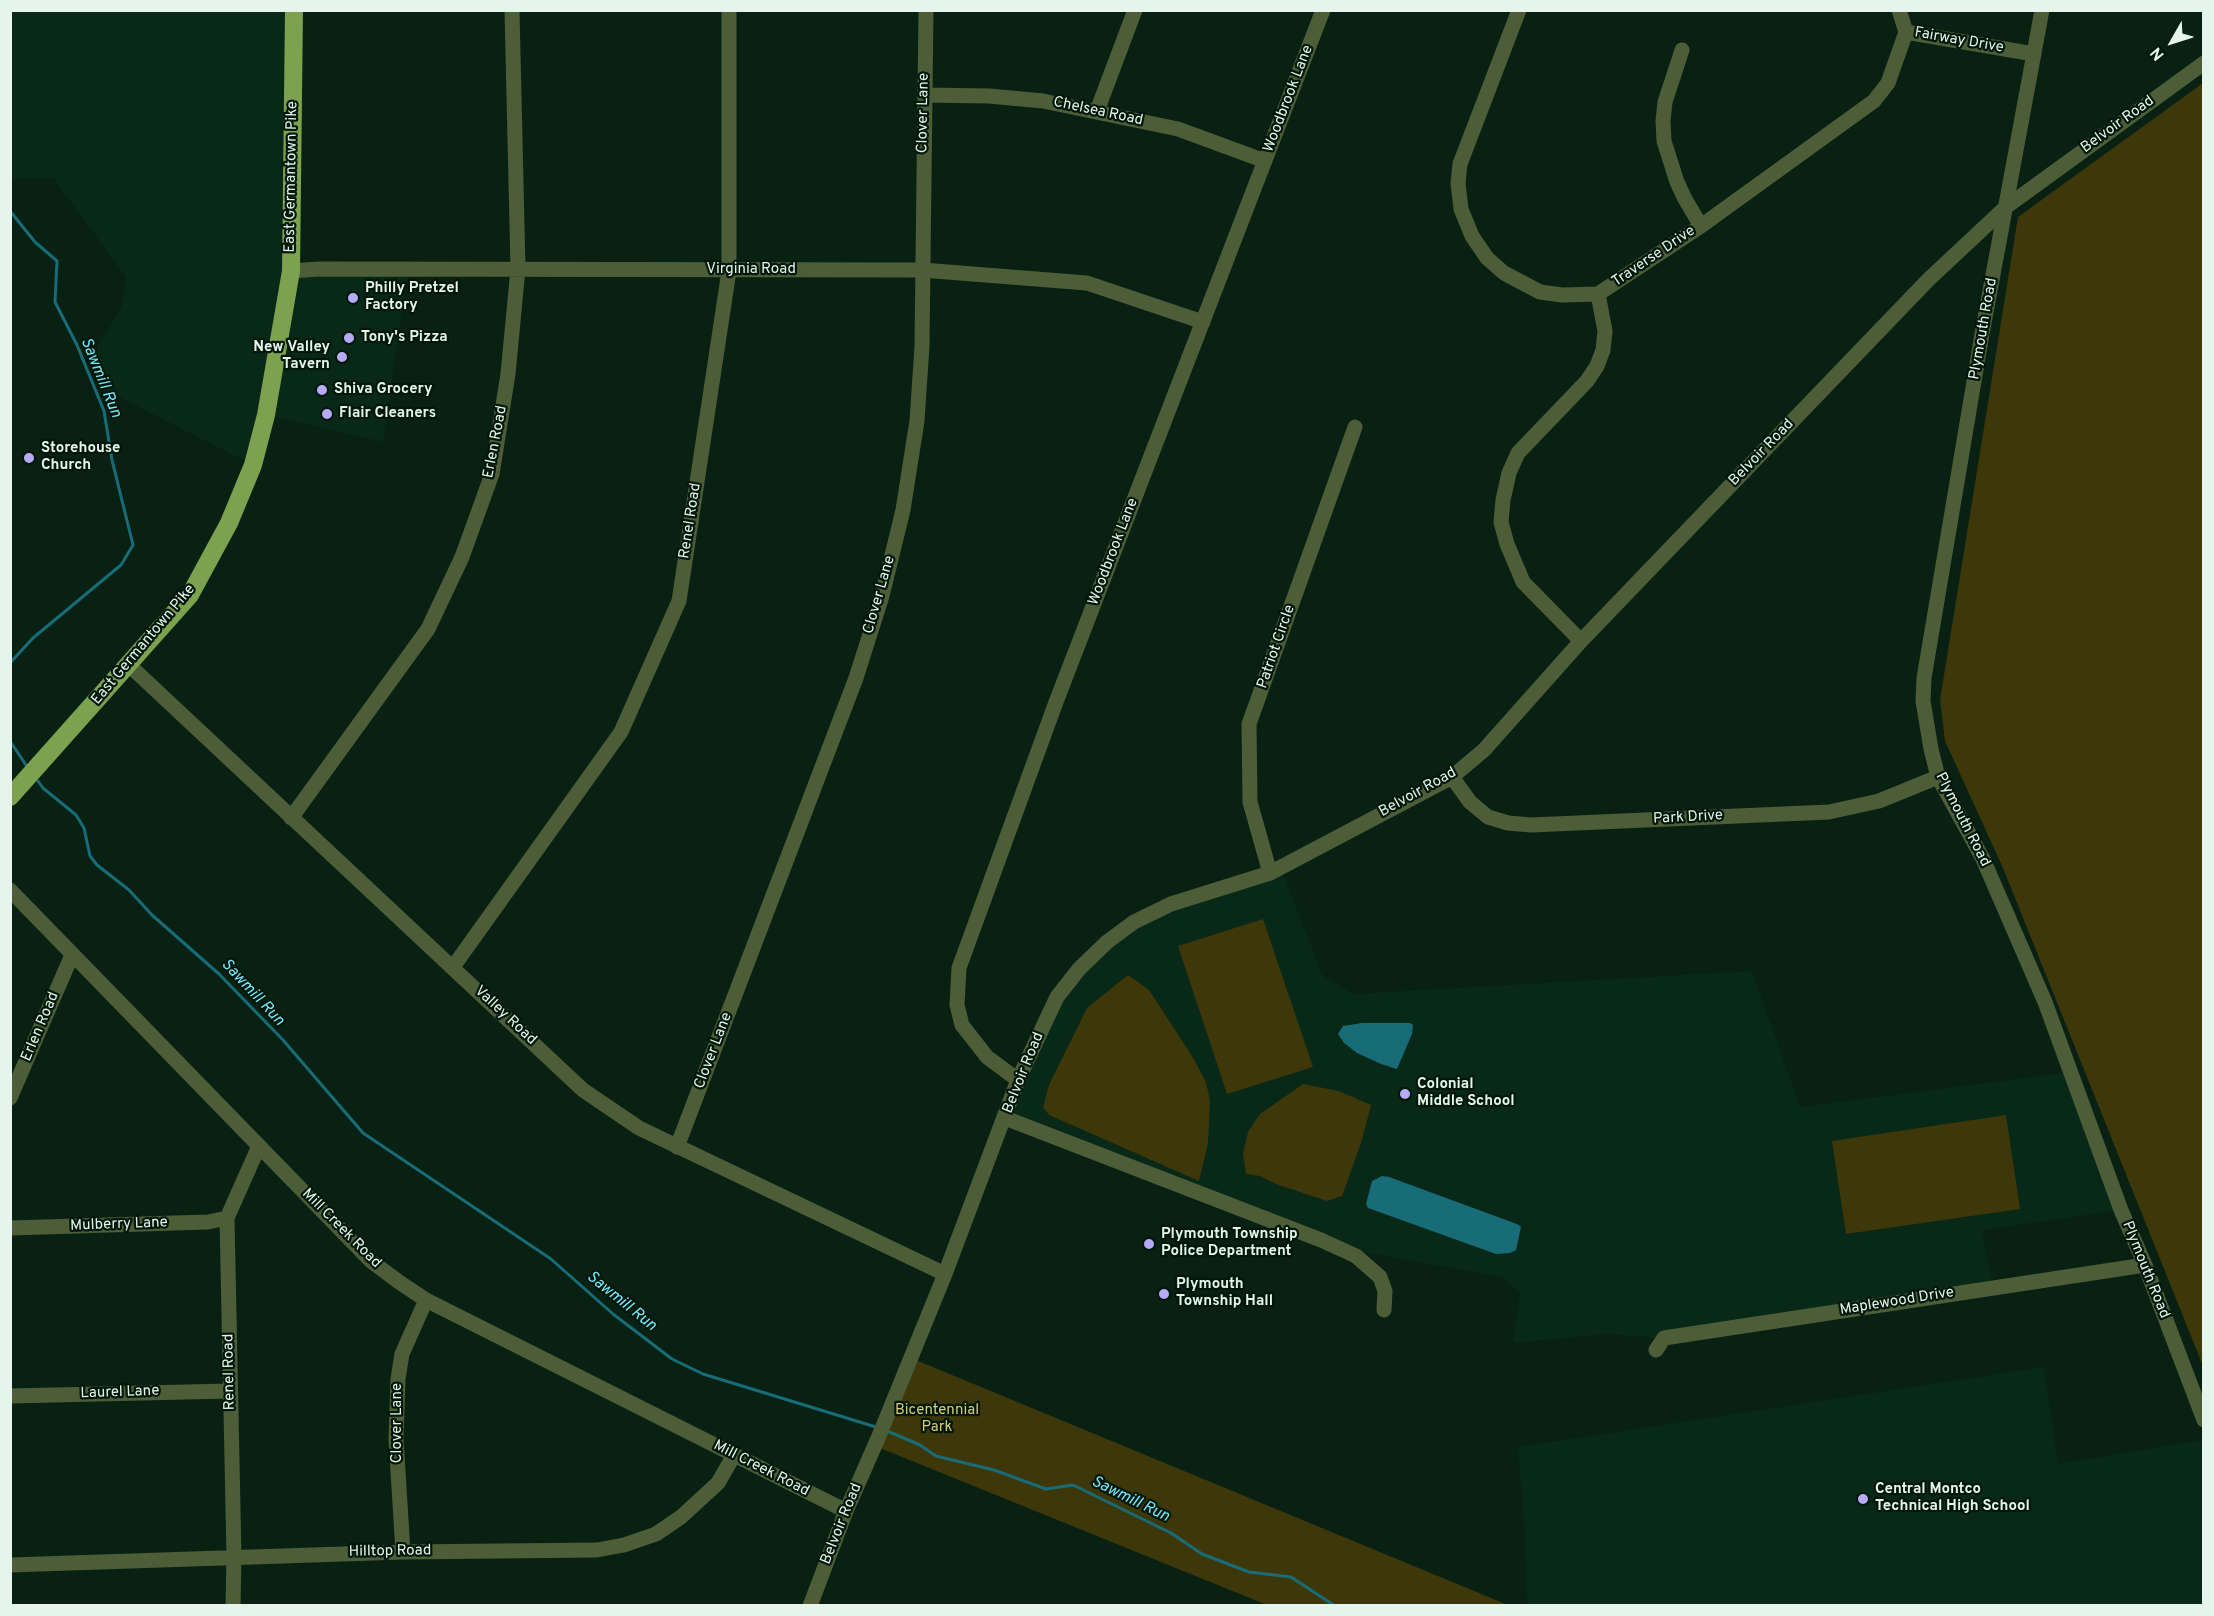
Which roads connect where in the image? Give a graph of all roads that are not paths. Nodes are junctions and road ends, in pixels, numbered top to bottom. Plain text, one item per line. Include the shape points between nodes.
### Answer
1 (294, 10) edge
2 (512, 10) edge
3 (729, 10) edge
4 (926, 10) edge
5 (1135, 10) edge
6 (1323, 10) edge
7 (1519, 10) edge
8 (1899, 10) edge
9 (2042, 10) edge
10 (1906, 32) junction
11 (1682, 50) dead end
12 (2034, 54) junction
13 (2204, 63) edge
14 (925, 96) junction
15 (1097, 111) junction
16 (1265, 161) junction
17 (2006, 207) junction
18 (1701, 226) junction
19 (518, 269) junction
20 (922, 270) junction
21 (291, 271) junction
22 (729, 271) junction
23 (1598, 294) junction
24 (1203, 322) junction
25 (1355, 427) dead end
26 (1581, 641) junction
27 (129, 665) junction
28 (1452, 777) junction
29 (1938, 777) junction
30 (10, 797) edge
31 (291, 818) junction
32 (1270, 873) junction
33 (10, 890) edge
34 (72, 955) junction
35 (453, 967) junction
36 (1018, 1080) junction
37 (10, 1098) edge
38 (1005, 1118) junction
39 (259, 1146) junction
40 (677, 1147) junction
41 (227, 1218) junction
42 (10, 1228) edge
43 (2145, 1265) junction
44 (945, 1274) junction
45 (426, 1300) junction
46 (1384, 1310) dead end
47 (1656, 1350) dead end
48 (230, 1391) junction
49 (10, 1396) edge
50 (2204, 1420) edge
51 (734, 1455) junction
52 (846, 1511) junction
53 (403, 1552) junction
54 (234, 1557) junction
55 (10, 1565) edge
56 (233, 1605) edge
57 (810, 1605) edge

1 - 21 main road, East Germantown Pike
2 - 19 street, Erlen Road
3 - 22 street, Renel Road
4 - 14 street, Clover Lane
5 - 15 street
6 - 16 street, Woodbrook Lane
7 - 23 street, Traverse Drive via 1460,164 1461,209 1487,258 1513,279 1540,292 1562,296
8 - 10 street, Fairway Drive
9 - 12 street, Plymouth Road
10 - 12 street, Fairway Drive
10 - 18 street, Traverse Drive via 1888,83 1874,101
11 - 18 street via 1665,102 1664,141 1681,190
12 - 17 street, Plymouth Road
13 - 17 street, Belvoir Road
14 - 15 street, Chelsea Road via 989,96
14 - 20 street, Clover Lane
15 - 16 street, Chelsea Road via 1178,129
16 - 24 street, Woodbrook Lane
17 - 26 street, Belvoir Road via 1928,280
17 - 29 street, Plymouth Road via 1924,678 1926,723
18 - 23 street, Traverse Drive
19 - 21 street, Virginia Road
19 - 22 street, Virginia Road
19 - 31 street, Erlen Road via 508,374 492,474 462,557 428,629
20 - 22 street, Virginia Road
20 - 24 street, Virginia Road via 1087,283
20 - 40 street, Clover Lane via 917,422 903,510 882,596 856,678
21 - 27 main road, East Germantown Pike via 266,415 240,497 190,595
22 - 35 street, Renel Road via 679,601 621,732
23 - 26 street via 1605,331 1597,366 1518,453 1509,473 1501,522 1523,582
24 - 36 street, Woodbrook Lane via 1056,702 959,968 957,1005 962,1025 987,1057
25 - 32 street, Patriot Circle via 1250,724 1250,802
26 - 28 street, Belvoir Road via 1484,750
27 - 30 main road, East Germantown Pike
27 - 31 street, Valley Road
28 - 29 street, Park Drive via 1470,802 1488,817 1508,824 1530,825 1829,812 1879,801
28 - 32 street, Belvoir Road
29 - 43 street, Plymouth Road via 1983,859 2045,1002
31 - 35 street, Valley Road
32 - 36 street, Belvoir Road via 1171,904 1134,922 1107,942 1057,997
33 - 34 street, Mill Creek Road
34 - 37 street, Erlen Road
34 - 39 street, Mill Creek Road
35 - 40 street, Valley Road via 583,1090 639,1128
36 - 38 street, Belvoir Road
38 - 44 street, Belvoir Road
38 - 46 street via 1356,1256 1380,1277 1385,1291
39 - 41 street, Renel Road
39 - 45 street, Mill Creek Road via 371,1261
40 - 44 street, Valley Road
41 - 42 street, Mulberry Lane via 208,1222
41 - 48 street, Renel Road
43 - 47 street, Maplewood Drive via 1664,1338
43 - 50 street, Plymouth Road
44 - 52 street, Belvoir Road
45 - 51 street, Mill Creek Road
45 - 53 street, Clover Lane via 402,1354 398,1379 396,1439
48 - 49 street, Laurel Lane
48 - 54 street, Renel Road
51 - 52 street, Mill Creek Road
51 - 53 street, Hilltop Road via 718,1483 681,1517 656,1534 624,1545 597,1550
52 - 57 street, Belvoir Road
53 - 54 street, Hilltop Road
54 - 55 street, Hilltop Road
54 - 56 street, Renel Road

